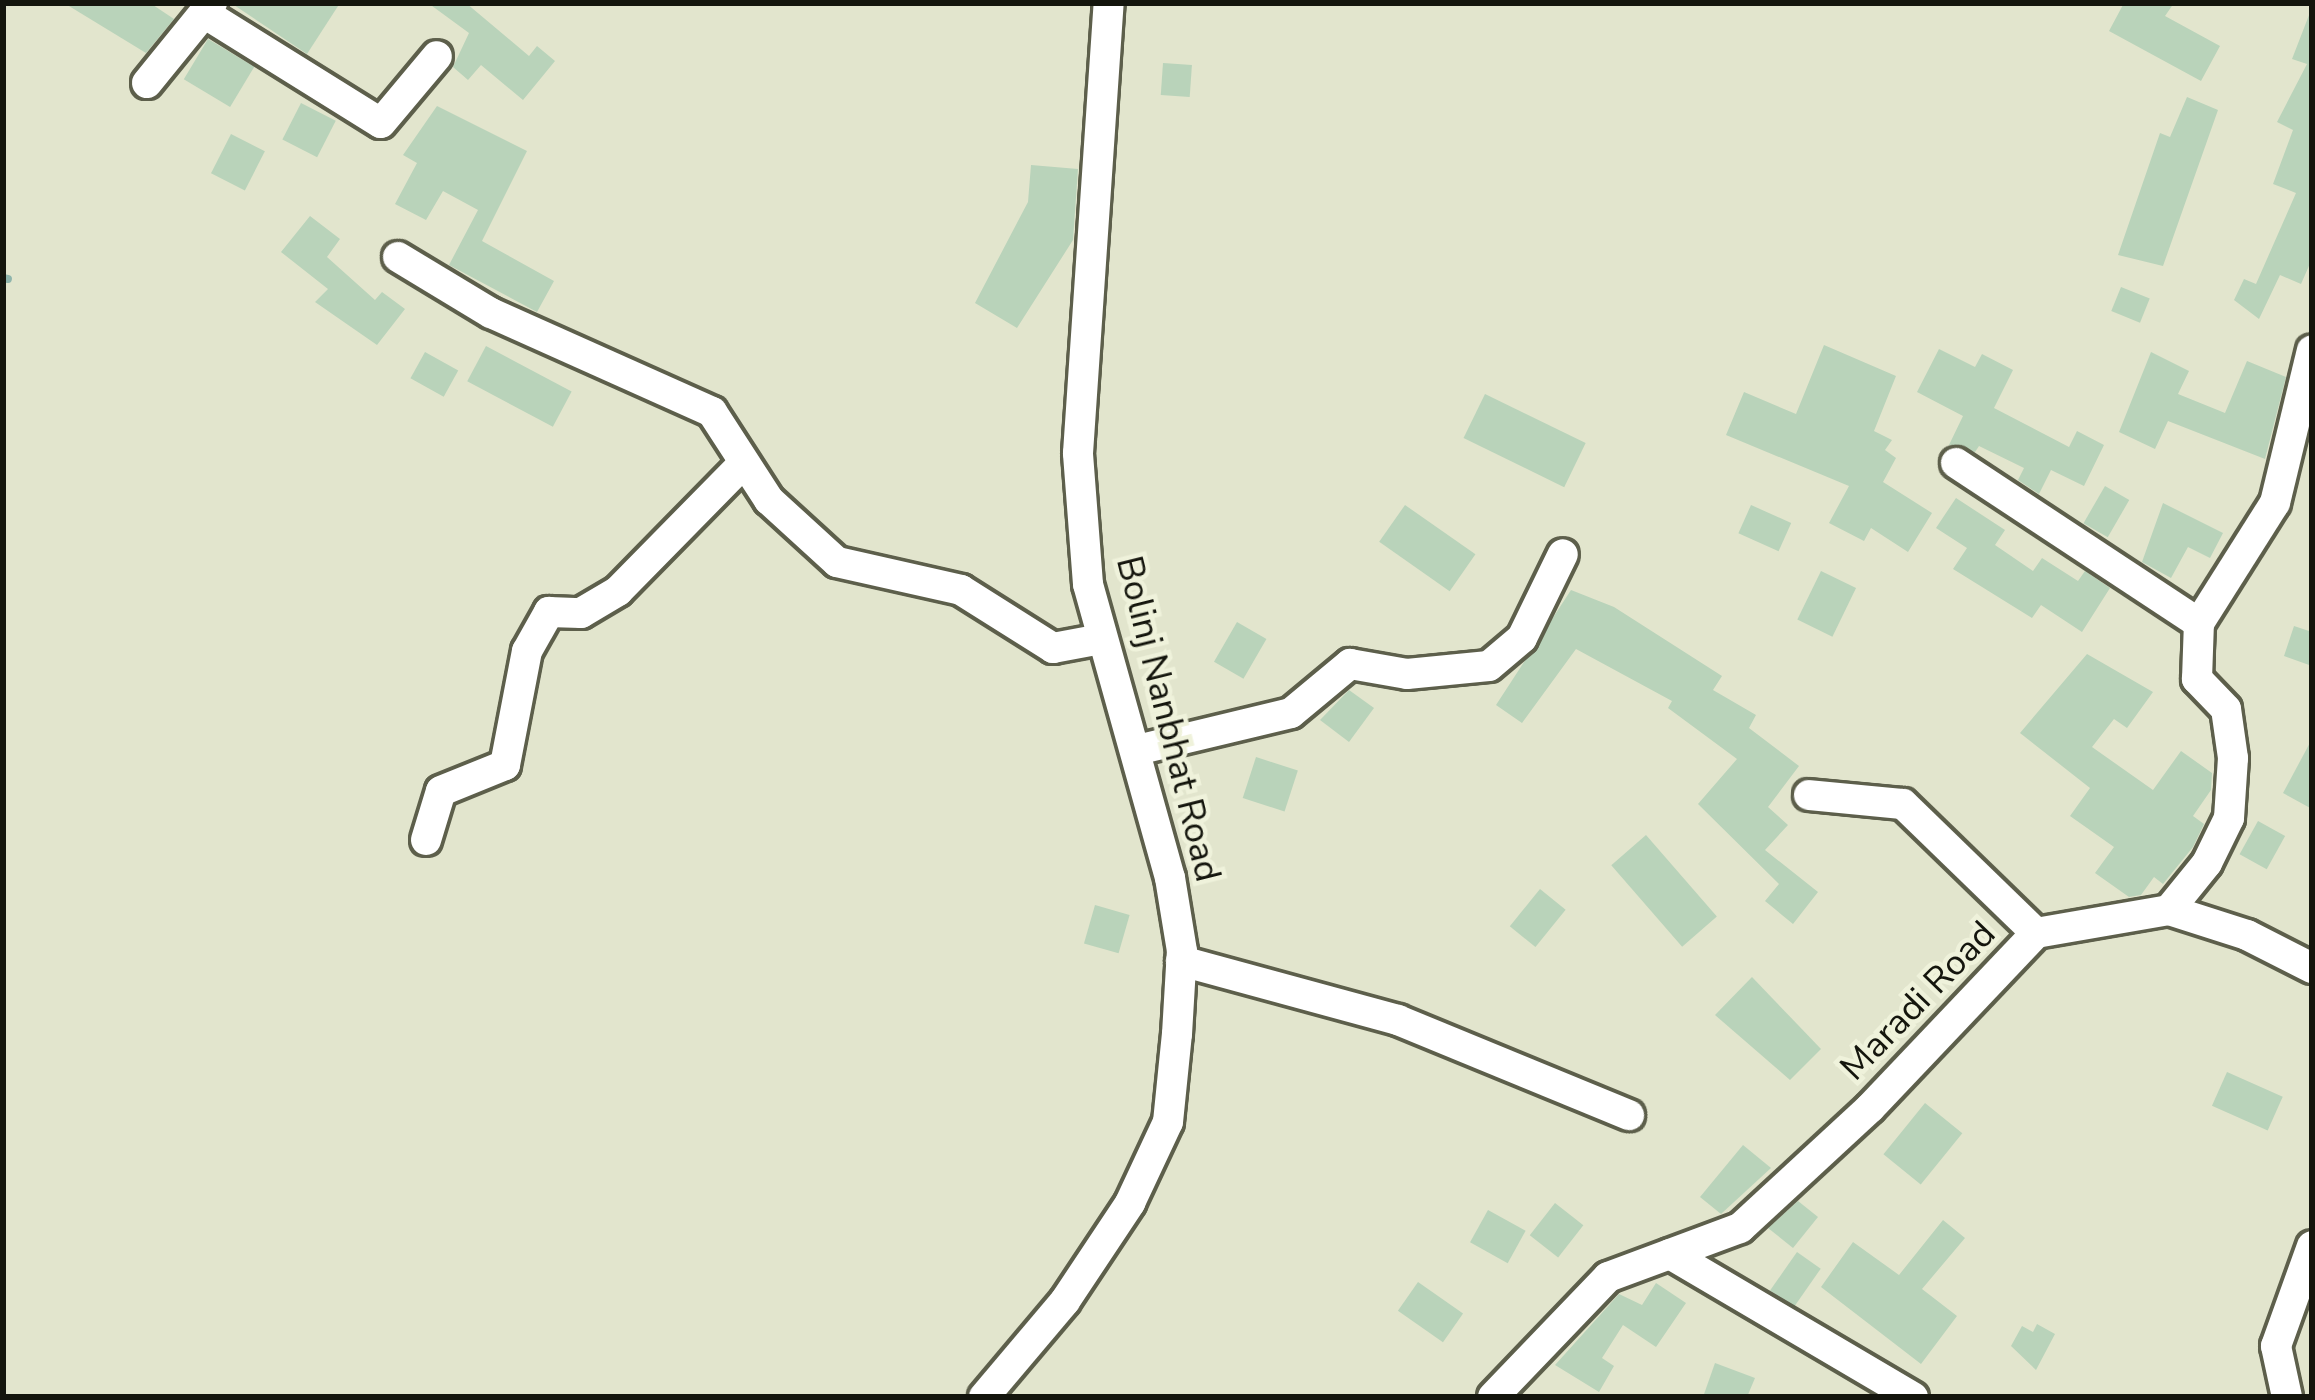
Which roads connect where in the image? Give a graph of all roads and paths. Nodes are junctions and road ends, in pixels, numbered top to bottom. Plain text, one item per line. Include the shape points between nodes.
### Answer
1 (1108, 3) edge
2 (208, 8) edge
3 (437, 56) dead end
4 (147, 83) dead end
5 (398, 256) dead end
6 (2312, 350) edge
7 (1956, 463) dead end
8 (742, 465) junction
9 (1563, 554) dead end
10 (2199, 623) junction
11 (1101, 639) junction
12 (1137, 750) junction
13 (1809, 796) dead end
14 (426, 840) dead end
15 (2169, 910) junction
16 (2036, 933) junction
17 (1181, 961) junction
18 (2312, 968) edge
19 (1630, 1115) dead end
20 (2312, 1246) edge
21 (1670, 1254) junction
22 (984, 1397) edge
23 (1493, 1397) edge
24 (1913, 1397) edge
25 (2287, 1397) edge

1 - 11 street, Bolinj Nanbhat Road via 1078,453 1088,584
2 - 3 street via 381,123
2 - 4 street
5 - 8 street via 491,313 712,412 732,432
6 - 10 street via 2275,503
7 - 10 street
8 - 11 street via 837,562 961,590 1053,648
8 - 14 street via 618,591 581,613 549,612 526,651 505,765 441,790
9 - 12 street via 1522,638 1489,666 1407,674 1350,664 1291,713
10 - 15 street via 2197,679 2225,710 2234,758 2229,818 2207,863
11 - 12 street, Bolinj Nanbhat Road
12 - 17 street, Bolinj Nanbhat Road via 1170,878
13 - 16 street via 1903,804
15 - 16 street, Maradi Road
15 - 18 street via 2247,935
16 - 21 street, Maradi Road via 1870,1108 1740,1228
17 - 19 street via 1398,1020
17 - 22 street, Bolinj Nanbhat Road via 1168,1122 1156,1152 1065,1301
20 - 25 street via 2276,1346
21 - 23 street, Maradi Road via 1608,1277
21 - 24 street

